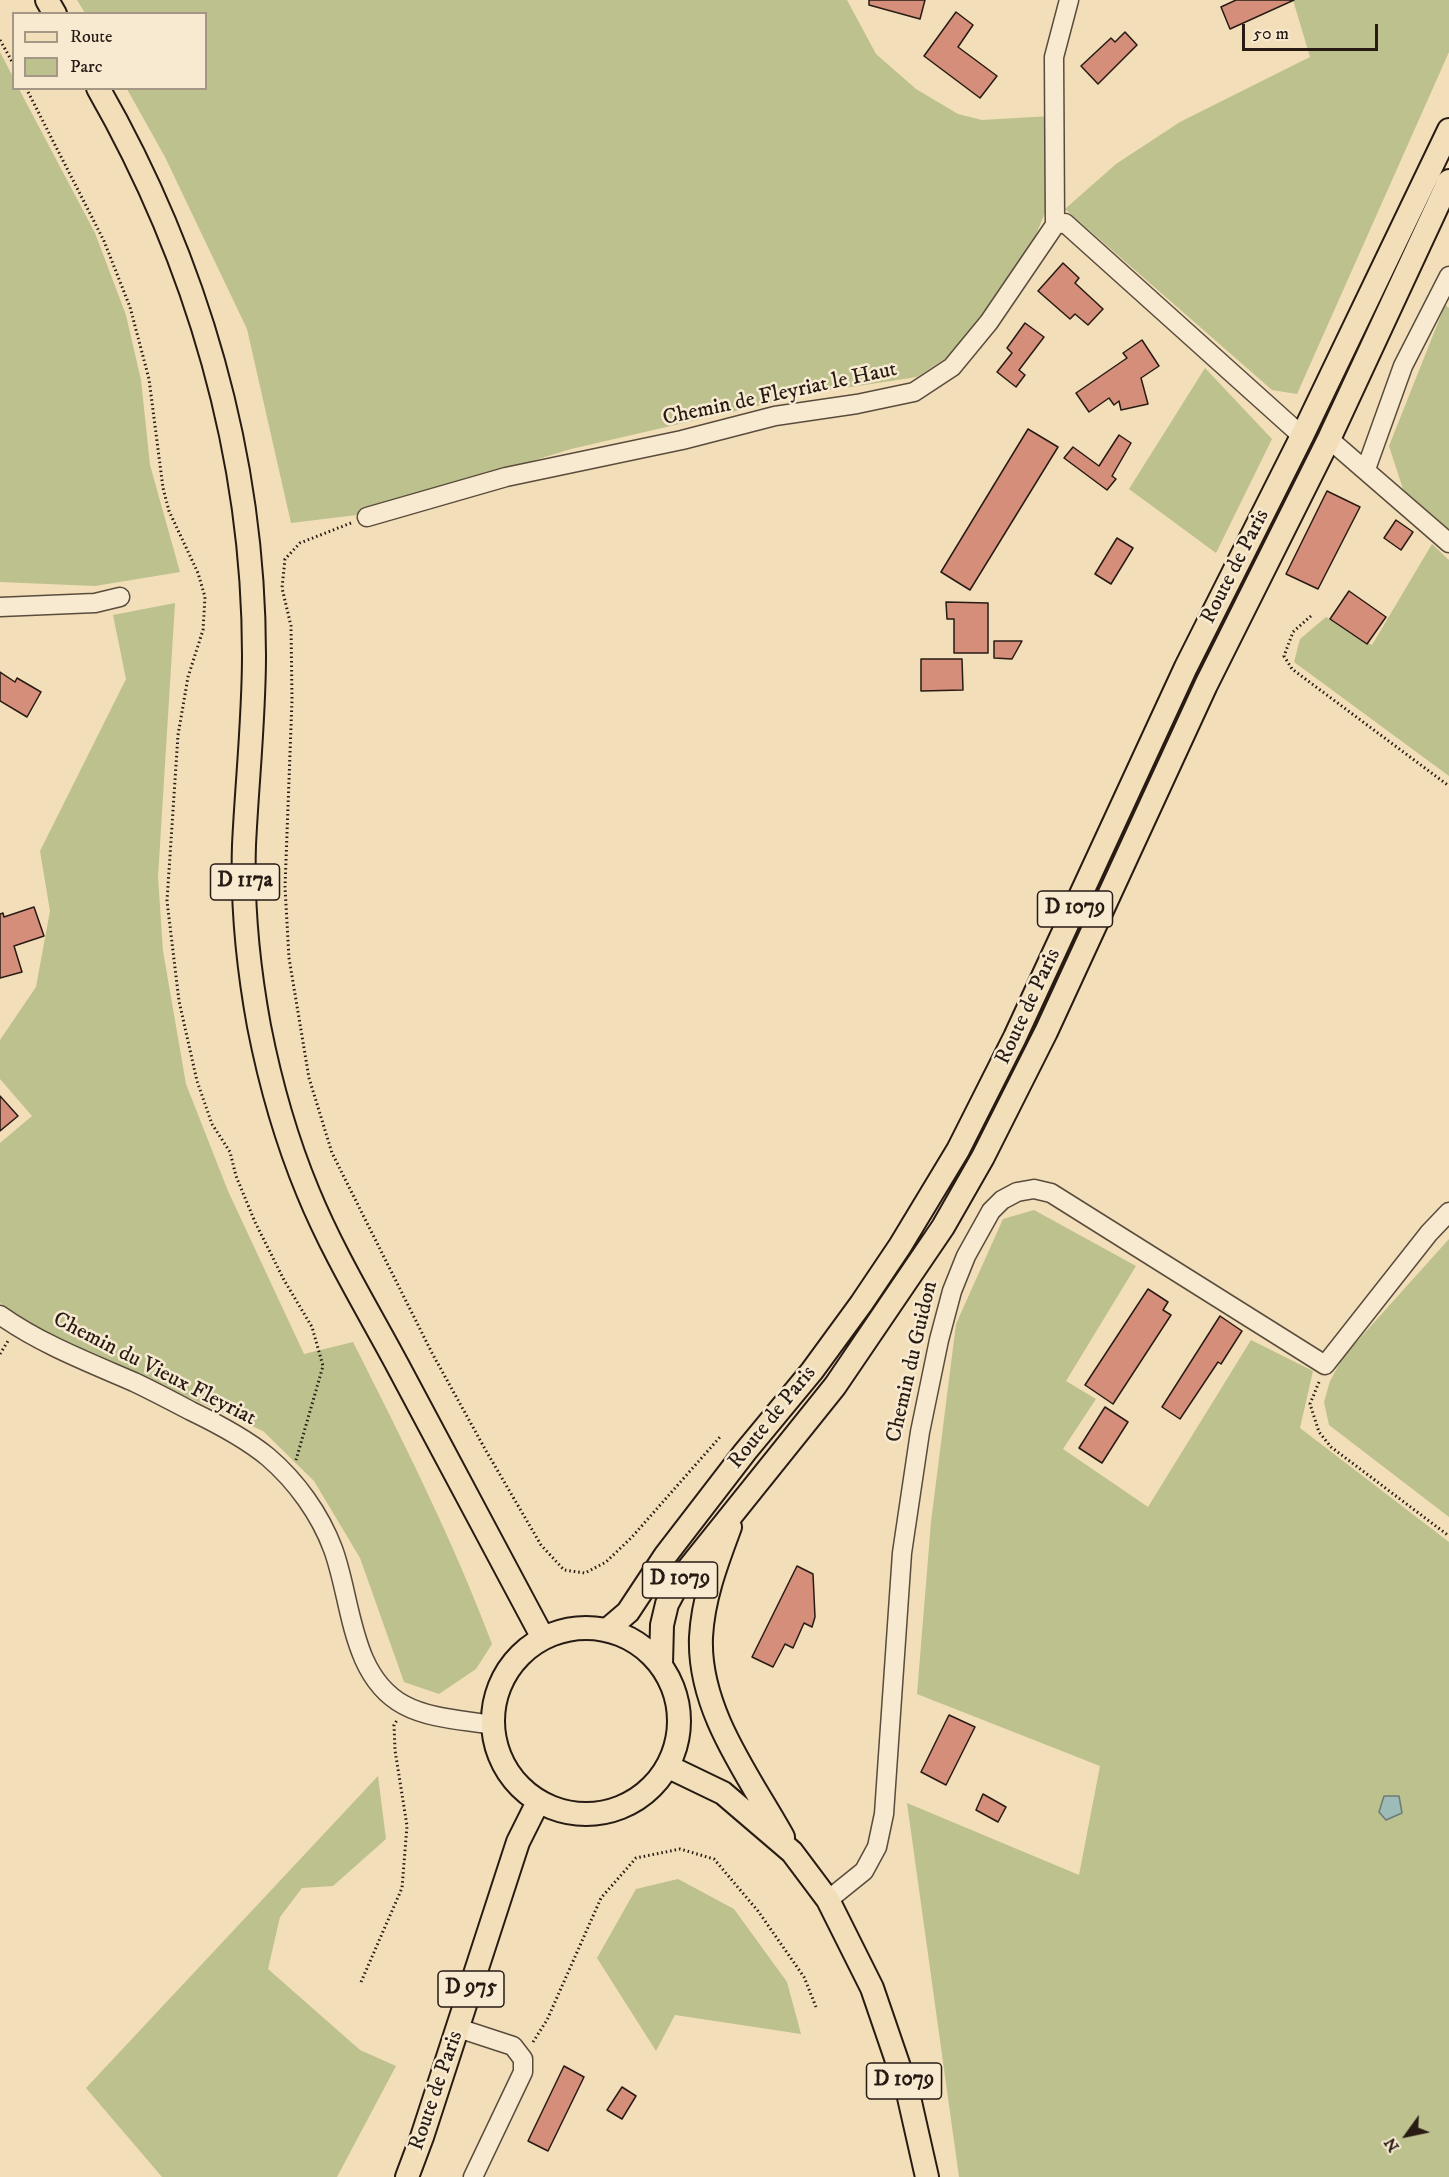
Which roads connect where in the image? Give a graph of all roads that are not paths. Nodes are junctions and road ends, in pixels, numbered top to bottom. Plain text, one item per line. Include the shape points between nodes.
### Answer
1 (1069, 0) edge
2 (99, 90) edge
3 (1449, 130) edge
4 (1449, 181) edge
5 (1055, 225) junction
6 (1449, 276) edge
7 (1302, 436) junction
8 (1329, 439) junction
9 (1366, 469) junction
10 (367, 517) road end
11 (1449, 543) edge
12 (120, 597) dead end
13 (0, 608) edge
14 (1449, 1212) edge
15 (0, 1315) edge
16 (736, 1511) junction
17 (607, 1630) junction
18 (543, 1638) junction
19 (661, 1664) junction
20 (492, 1725) junction
21 (669, 1767) junction
22 (538, 1802) junction
23 (792, 1852) junction
24 (828, 1900) junction
25 (458, 2028) junction
26 (407, 2177) edge
27 (472, 2177) edge
28 (927, 2177) edge

1 - 5 street via 1054,57
2 - 18 main road, D 117a via 152,191 176,248 218,376 234,447 252,583 254,656 244,849 245,920 250,971 271,1078 305,1183 327,1231
3 - 7 main road, Route de Paris / D 1079
4 - 8 main road, Route de Paris / D 1079
5 - 7 street via 1065,223
5 - 10 street, Chemin de Fleyriat le Haut via 952,367 914,392 775,416 506,477
6 - 9 street via 1403,366
7 - 17 main road, Route de Paris / D 1079 via 1186,667 1016,1037 958,1150 861,1304 665,1556 628,1612
8 - 9 street
8 - 16 main road, Route de Paris / D 1079 via 1206,685 1046,1032 983,1157 943,1227 835,1386
9 - 11 street
12 - 13 street via 95,603
14 - 24 street, Chemin du Guidon via 1325,1365 1051,1193 1034,1189 1017,1192 991,1212 952,1291 920,1432 902,1553 884,1814 877,1847 864,1871
15 - 20 street, Chemin du Vieux Fleyriat via 47,1344 232,1431 267,1457 291,1479 323,1526 333,1548 359,1647 386,1693 423,1714
16 - 19 main road, Route de Paris / D 1079 via 681,1578 667,1604
16 - 23 main road via 705,1607 701,1638 705,1675 714,1709 733,1749
17 - 18 main road via 580,1628
17 - 19 main road via 638,1644
18 - 20 main road via 509,1668 497,1695
19 - 21 main road via 675,1689 680,1715 678,1742
20 - 22 main road via 506,1769 523,1791
21 - 22 main road via 654,1787 634,1803 611,1812 561,1812
21 - 23 main road, D 1079 via 723,1793
22 - 25 main road, Route de Paris / D 975 via 518,1842
23 - 24 main road, D 1079
24 - 28 main road, D 1079 via 872,1988 908,2093
25 - 26 main road, Route de Paris / D 975
25 - 27 street via 513,2046 523,2059 523,2072

